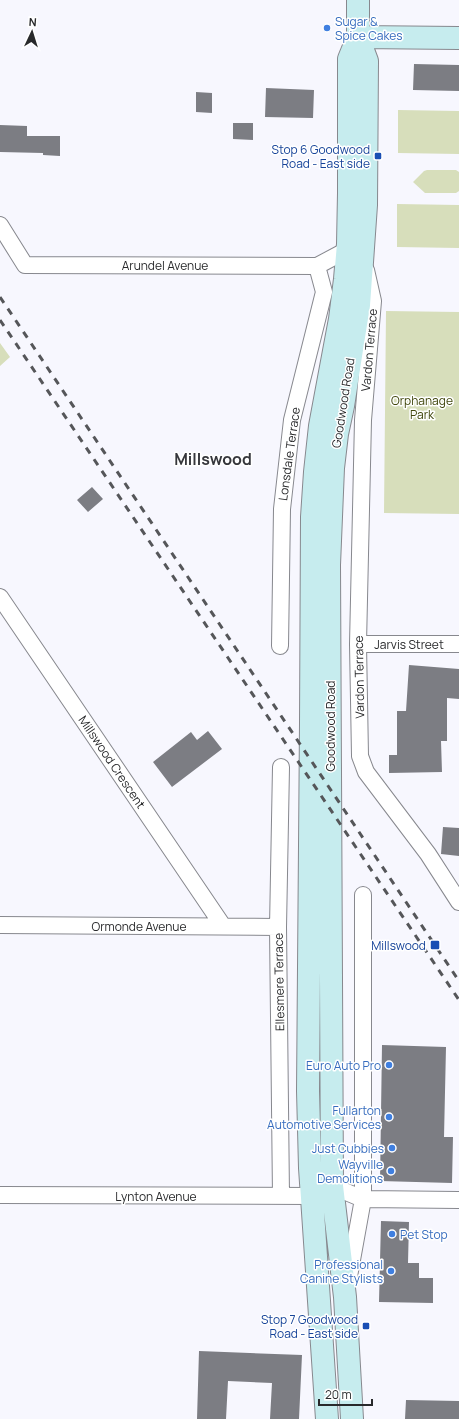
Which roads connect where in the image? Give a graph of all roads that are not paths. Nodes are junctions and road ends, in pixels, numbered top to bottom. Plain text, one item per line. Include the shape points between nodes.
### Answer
1 (358, 0) edge
2 (358, 36) junction
3 (416, 37) junction
4 (459, 38) edge
5 (367, 61) junction
6 (0, 225) edge
7 (355, 254) junction
8 (317, 266) junction
9 (343, 406) junction
10 (363, 420) junction
11 (0, 597) edge
12 (358, 644) junction
13 (459, 644) edge
14 (280, 646) dead end
15 (281, 767) dead end
16 (363, 895) dead end
17 (459, 902) edge
18 (0, 924) edge
19 (223, 926) junction
20 (278, 927) junction
21 (332, 1186) junction
22 (0, 1195) edge
23 (281, 1196) junction
24 (312, 1196) junction
25 (363, 1199) junction
26 (459, 1200) edge
27 (345, 1297) junction
28 (327, 1419) edge
29 (352, 1419) edge

1 - 2 main road, Goodwood Road
2 - 3 main road
2 - 5 main road, Goodwood Road
2 - 7 main road, Goodwood Road via 350,59 349,193
3 - 4 main road
3 - 5 main road
5 - 7 main road, Goodwood Road via 366,205
6 - 8 street, Arundel Avenue via 25,265
7 - 8 street, Arundel Avenue
7 - 9 main road, Goodwood Road via 359,305
7 - 10 street, Vardon Terrace via 373,301
7 - 24 main road, Goodwood Road via 320,426 312,518 308,1091
8 - 14 street, Lonsdale Terrace via 324,292 292,420 282,509
9 - 10 street, Vardon Terrace via 356,408
9 - 21 main road, Goodwood Road via 333,468 329,565
10 - 12 street, Vardon Terrace
11 - 19 street, Millswood Crescent
12 - 13 street, Jarvis Street
12 - 17 street, Vardon Terrace via 360,756 366,772 428,854
15 - 20 street, Ellesmere Terrace
16 - 25 street
18 - 19 street, Ormonde Avenue
19 - 20 street, Ormonde Avenue
20 - 23 street, Ellesmere Terrace
21 - 25 street
21 - 27 main road, Goodwood Road
22 - 23 street, Lynton Avenue
23 - 24 street, Lynton Avenue
24 - 28 main road, Goodwood Road
25 - 26 street
25 - 27 street
27 - 29 main road, Goodwood Road

